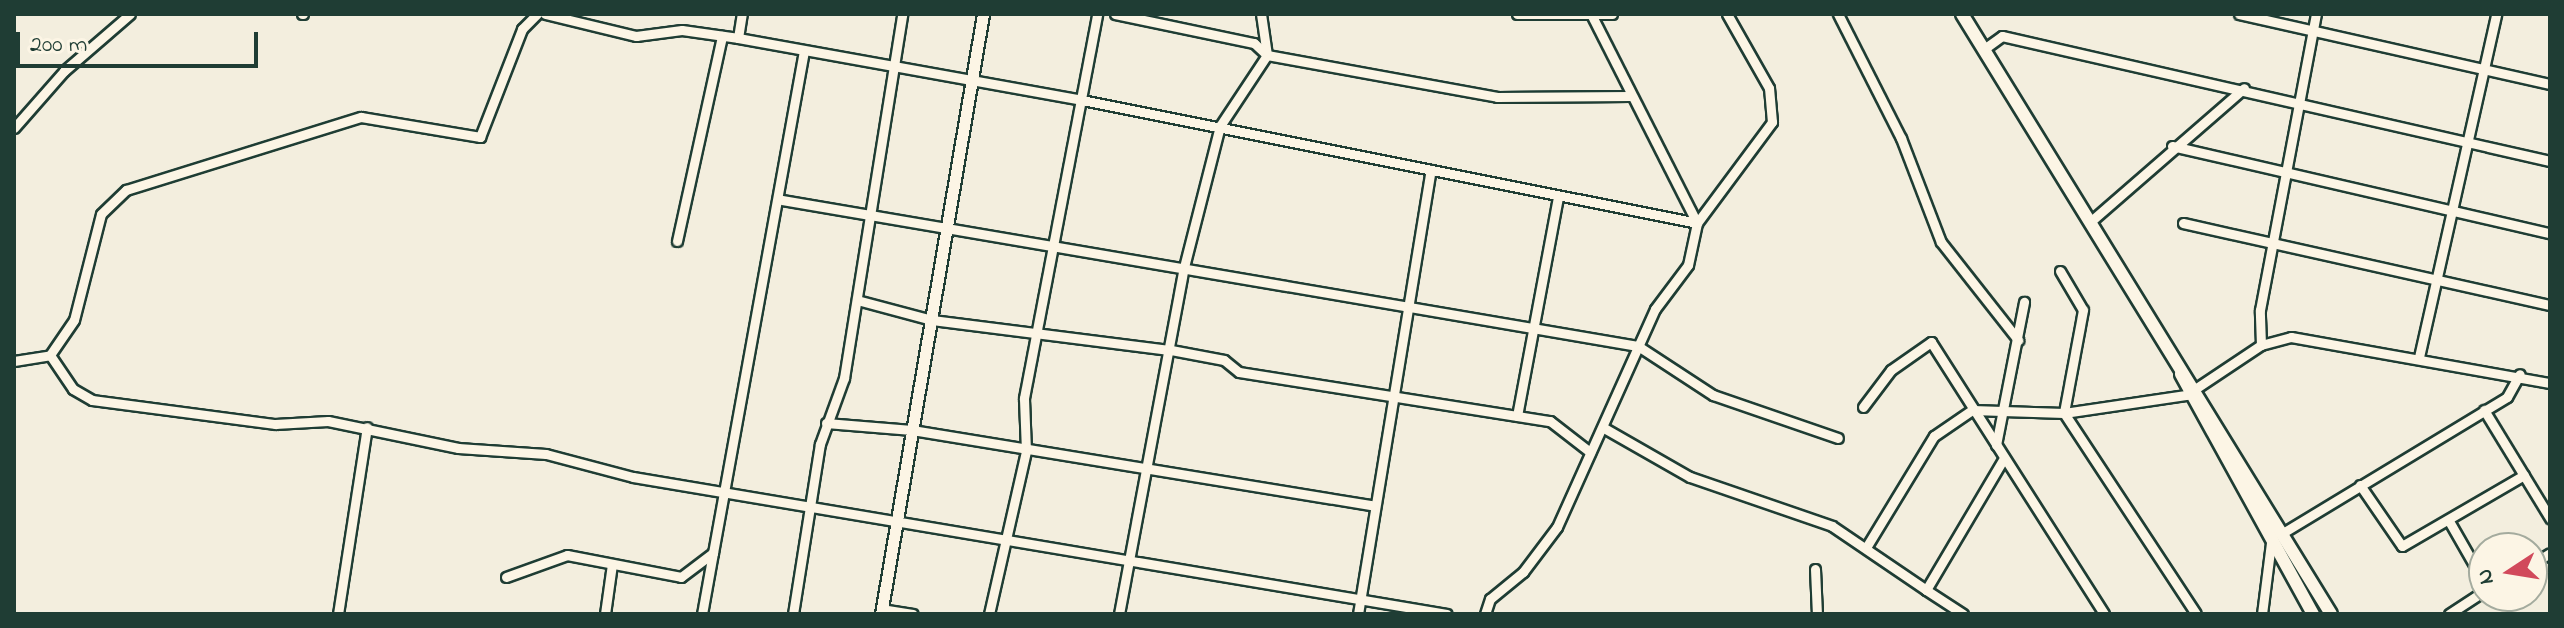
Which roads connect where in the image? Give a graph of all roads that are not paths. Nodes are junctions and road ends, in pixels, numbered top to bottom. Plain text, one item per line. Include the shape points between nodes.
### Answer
1 (130, 14) edge
2 (537, 14) edge
3 (545, 14) edge
4 (742, 14) edge
5 (902, 14) edge
6 (983, 14) edge
7 (1097, 14) edge
8 (1115, 14) edge
9 (1261, 14) edge
10 (1517, 14) edge
11 (1612, 14) edge
12 (1727, 14) edge
13 (1838, 14) edge
14 (1962, 14) edge
15 (2239, 14) edge
16 (2316, 14) edge
17 (2496, 14) edge
18 (1591, 16) edge
19 (2313, 30) junction
20 (722, 36) junction
21 (738, 38) junction
22 (1984, 49) junction
23 (804, 51) junction
24 (1267, 55) junction
25 (894, 68) junction
26 (2484, 71) junction
27 (972, 81) junction
28 (2550, 84) edge
29 (2244, 88) junction
30 (1630, 96) junction
31 (1082, 100) junction
32 (2297, 100) junction
33 (1220, 126) junction
34 (14, 128) edge
35 (2468, 140) junction
36 (2172, 146) junction
37 (2550, 161) edge
38 (1431, 170) junction
39 (2287, 176) junction
40 (1558, 196) junction
41 (782, 200) junction
42 (2451, 211) junction
43 (871, 213) junction
44 (2090, 222) junction
45 (1697, 223) junction
46 (2183, 223) dead end
47 (947, 225) junction
48 (2550, 233) edge
49 (677, 241) dead end
50 (2276, 244) junction
51 (1053, 249) junction
52 (1183, 271) junction
53 (2060, 271) dead end
54 (2438, 278) junction
55 (857, 300) junction
56 (2024, 302) dead end
57 (2550, 305) edge
58 (1407, 308) junction
59 (932, 320) junction
60 (1536, 329) junction
61 (1036, 337) junction
62 (2018, 340) junction
63 (2261, 345) junction
64 (1638, 346) junction
65 (1171, 350) junction
66 (50, 355) junction
67 (2419, 357) junction
68 (14, 361) edge
69 (2520, 374) junction
70 (2550, 383) edge
71 (2192, 393) junction
72 (1396, 395) junction
73 (1863, 407) dead end
74 (2007, 409) junction
75 (1972, 410) junction
76 (2484, 410) junction
77 (2064, 413) junction
78 (1517, 416) junction
79 (826, 423) junction
80 (367, 427) junction
81 (1604, 428) junction
82 (912, 430) junction
83 (1838, 438) dead end
84 (1996, 445) junction
85 (1026, 451) junction
86 (1590, 452) junction
87 (2004, 458) junction
88 (1145, 470) junction
89 (2524, 475) junction
90 (2360, 485) junction
91 (726, 488) junction
92 (812, 502) junction
93 (1375, 506) junction
94 (897, 517) junction
95 (2550, 518) edge
96 (2449, 521) junction
97 (2281, 534) junction
98 (1005, 536) junction
99 (2271, 543) junction
100 (1867, 546) junction
101 (713, 553) junction
102 (2468, 554) edge
103 (1129, 562) junction
104 (612, 564) junction
105 (1815, 569) dead end
106 (506, 577) dead end
107 (1926, 590) junction
108 (1360, 602) junction
109 (2468, 602) edge
110 (881, 611) edge
111 (2311, 613) edge
112 (338, 614) edge
113 (605, 614) edge
114 (702, 614) edge
115 (793, 614) edge
116 (913, 614) edge
117 (989, 614) edge
118 (1119, 614) edge
119 (1358, 614) edge
120 (1447, 614) edge
121 (1485, 614) edge
122 (1817, 614) edge
123 (1963, 614) edge
124 (2104, 614) edge
125 (2196, 614) edge
126 (2262, 614) edge
127 (2331, 614) edge
128 (2449, 614) edge

1 - 34 street via 64,71
2 - 66 street via 522,29 480,137 361,117 126,190 101,214 74,320
3 - 20 street via 636,36 682,30
4 - 21 street
5 - 25 street
6 - 27 street
7 - 31 street
8 - 24 street via 1254,43
9 - 24 street
10 - 18 street
11 - 18 street
12 - 45 street via 1769,88 1772,122
13 - 62 street via 1901,138 1941,242
14 - 22 main road
15 - 19 street
16 - 19 street
17 - 26 street
18 - 30 street
19 - 26 street
19 - 32 street
20 - 21 street
20 - 49 street
21 - 23 street
22 - 29 street via 2002,36
22 - 44 main road
23 - 25 street
23 - 41 street
24 - 30 street via 1497,97
24 - 33 street
25 - 27 street
25 - 43 street
26 - 28 street
26 - 35 street
27 - 31 street
27 - 47 street
29 - 32 street
29 - 36 street
30 - 45 street
31 - 33 street
31 - 51 street
32 - 35 street
32 - 39 street
33 - 38 street
33 - 52 street
35 - 37 street
35 - 42 street
36 - 39 street
36 - 44 street
38 - 40 street
38 - 58 street
39 - 42 street
39 - 50 street
40 - 45 street
40 - 60 street
41 - 43 street
41 - 91 street
42 - 48 street
42 - 54 street
43 - 47 street
43 - 55 street
44 - 71 main road
45 - 64 street via 1688,265
46 - 50 street
47 - 51 street
47 - 59 street
50 - 54 street
50 - 63 street via 2260,310
51 - 52 street
51 - 61 street
52 - 58 street
52 - 65 street
53 - 77 street via 2083,310
54 - 57 street
54 - 67 street
55 - 59 street
55 - 79 street via 844,378
56 - 62 street
58 - 60 street
58 - 72 street
59 - 61 street
59 - 82 street
60 - 64 street
60 - 78 street
61 - 65 street
61 - 85 street via 1024,398
62 - 74 street
63 - 67 street via 2291,337
63 - 71 street
64 - 81 street
64 - 83 street via 1713,395
65 - 72 street via 1224,360 1239,372
65 - 88 street
66 - 68 street
66 - 80 street via 73,389 92,400 275,424
67 - 69 street
69 - 70 street
69 - 76 street via 2507,397
71 - 77 street
71 - 97 main road
71 - 99 main road
72 - 78 street
72 - 93 street
73 - 75 street via 1891,370 1931,342
74 - 75 street
74 - 77 street
74 - 84 street
75 - 84 street
75 - 100 street via 1934,436
76 - 89 street
76 - 90 street
77 - 125 street
78 - 86 street via 1550,421
79 - 82 street
79 - 92 street
80 - 91 street
80 - 112 street
81 - 86 street
81 - 100 street via 1690,477 1829,525
82 - 85 street
82 - 94 street
84 - 87 street
85 - 88 street
85 - 98 street
86 - 121 street via 1557,527 1523,572 1490,599
87 - 107 street
87 - 124 street
88 - 93 street
88 - 103 street
89 - 95 street
89 - 96 street
90 - 96 street via 2402,546
90 - 97 street
91 - 92 street
91 - 101 street
92 - 94 street
92 - 115 street
93 - 108 street
94 - 98 street
94 - 110 street
96 - 102 street
97 - 127 main road
98 - 103 street
98 - 117 street
99 - 111 main road
99 - 126 street
100 - 107 street
101 - 104 street via 681,577
101 - 114 street
103 - 108 street
103 - 118 street
104 - 106 street via 567,555
104 - 113 street
105 - 122 street
107 - 123 street
108 - 119 street
108 - 120 street
109 - 128 street
110 - 116 street

